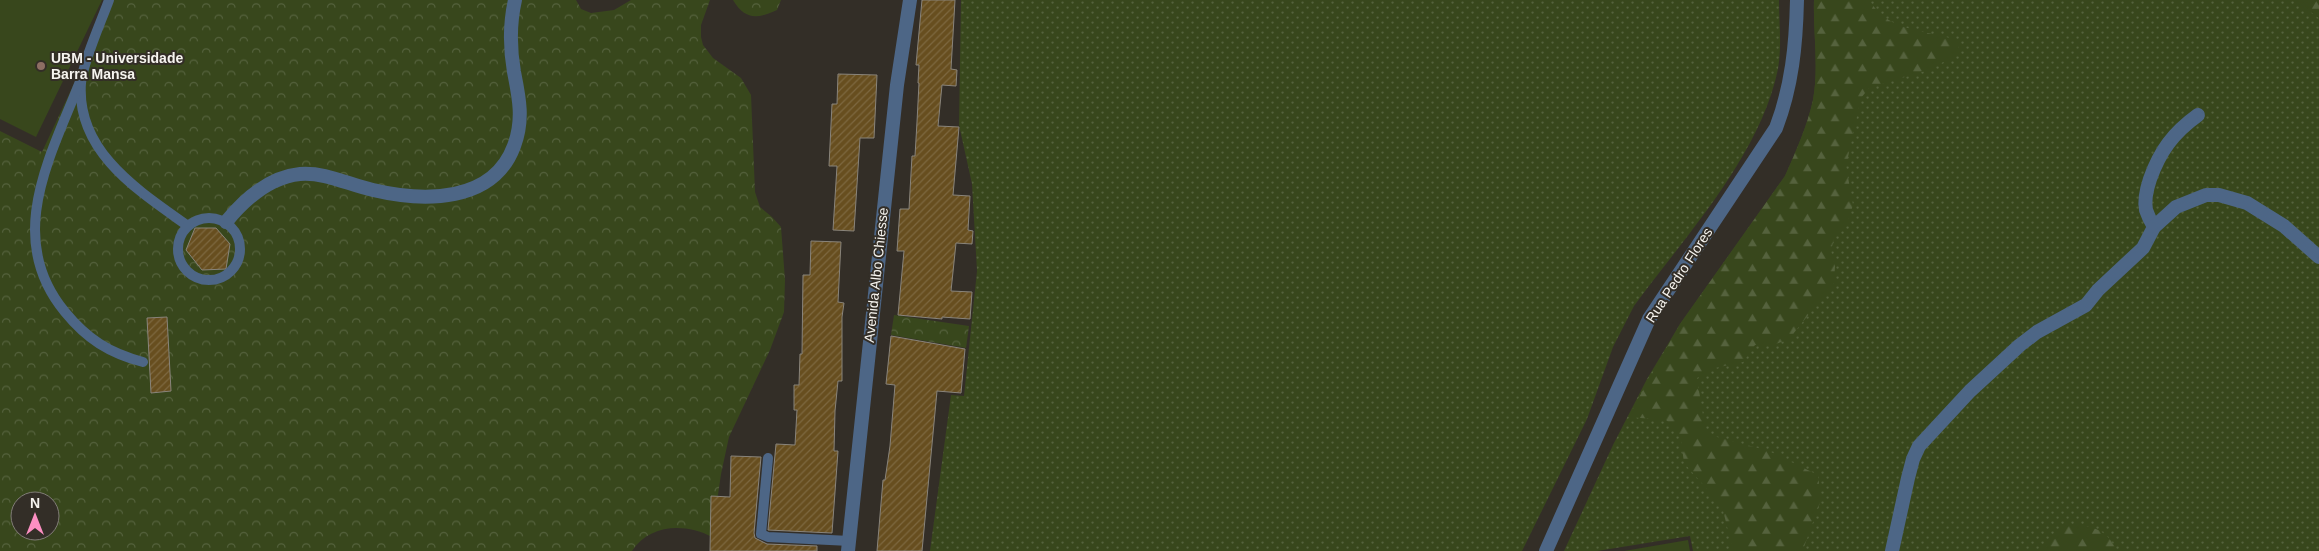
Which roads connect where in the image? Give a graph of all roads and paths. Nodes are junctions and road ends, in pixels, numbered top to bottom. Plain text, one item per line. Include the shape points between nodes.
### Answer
1 (109, 0) edge
2 (515, 0) edge
3 (910, 0) edge
4 (1797, 0) edge
5 (83, 74) junction
6 (2198, 115) dead end
7 (226, 222) junction
8 (188, 226) junction
9 (2154, 227) junction
10 (2319, 257) edge
11 (143, 362) dead end
12 (768, 458) dead end
13 (849, 546) edge
14 (1546, 551) edge
15 (1892, 551) edge

1 - 5 lane
2 - 7 street via 512,42 520,118 510,156 487,184 451,195 422,196 377,191 325,176 298,174 254,193
3 - 13 street, Avenida Albo Chiesse via 896,94
4 - 14 street, Rua Pedro Flores via 1791,78 1776,128 1649,319
5 - 8 lane via 83,110 90,133 102,154 119,174
5 - 11 lane via 36,200 36,254 47,286 73,322 110,352
6 - 9 street via 2173,136 2156,162 2146,198 2146,209
7 - 8 lane via 206,218
7 - 8 lane via 239,238 239,258 227,275 207,280 188,272 182,264 178,244
9 - 10 street via 2187,201 2219,195 2262,210
9 - 15 street via 2143,248 2086,305 2020,345 1970,391 1919,446 1913,459
12 - 13 lane via 761,534

